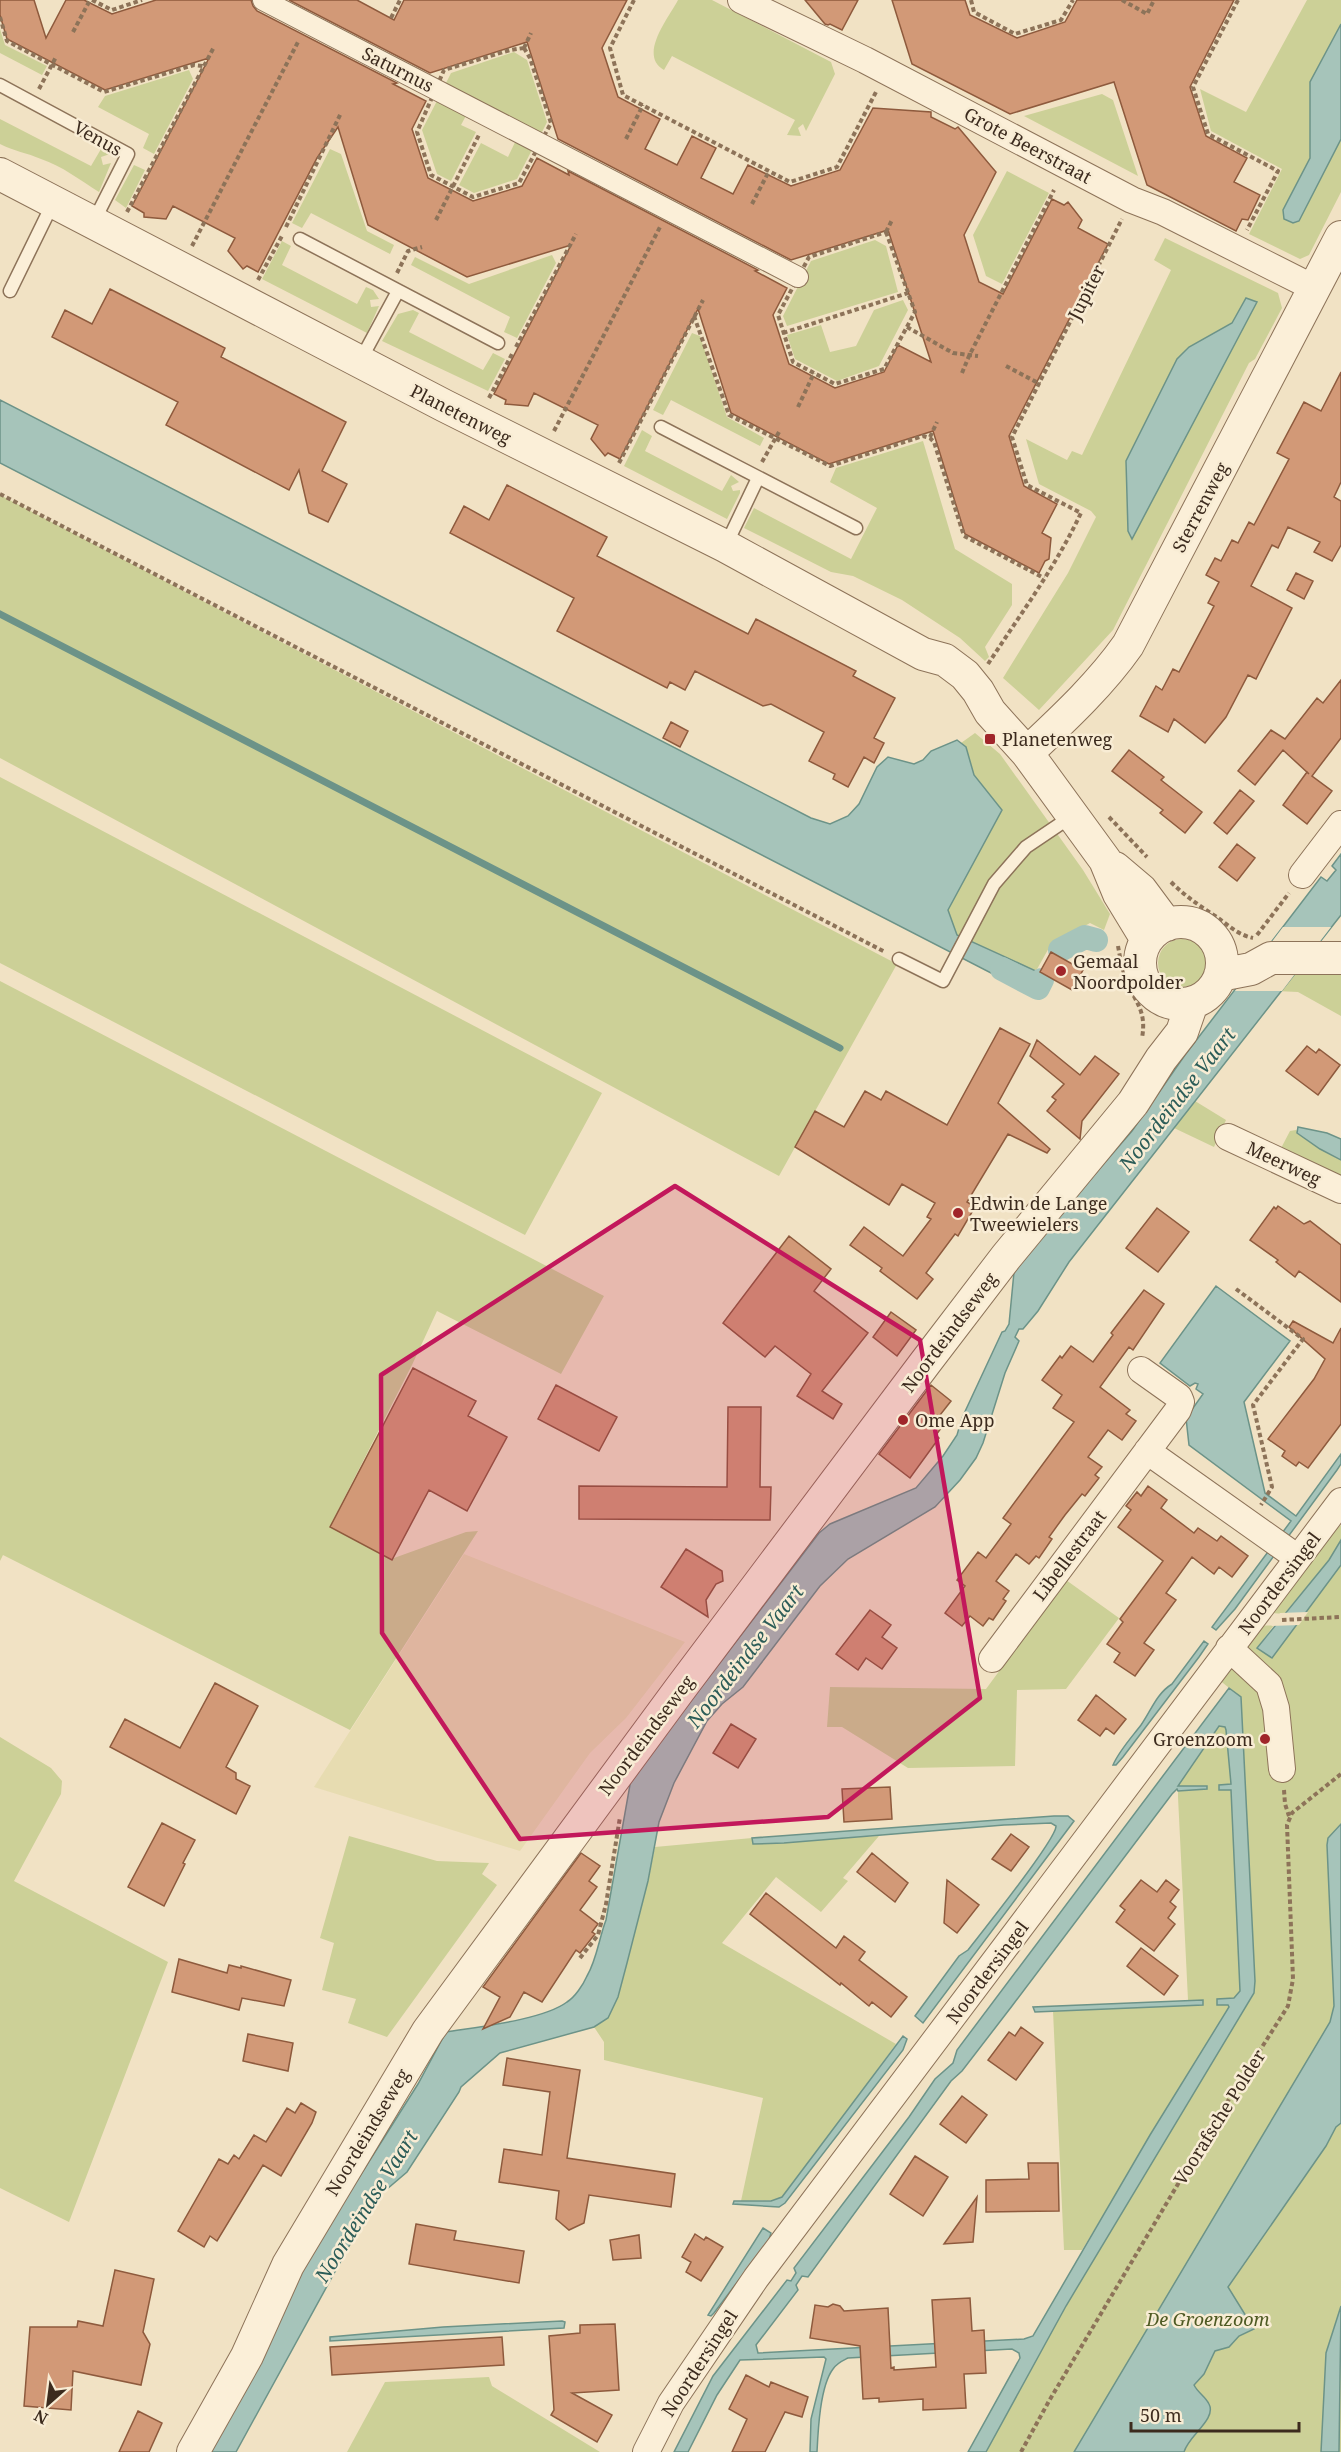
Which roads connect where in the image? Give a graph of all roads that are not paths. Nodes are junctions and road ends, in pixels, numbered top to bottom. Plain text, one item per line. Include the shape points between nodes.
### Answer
1 (263, 0) edge
2 (741, 0) edge
3 (0, 85) edge
4 (0, 174) edge
5 (54, 202) junction
6 (109, 220) junction
7 (1341, 237) edge
8 (300, 239) dead end
9 (798, 277) road end
10 (1314, 288) junction
11 (10, 291) dead end
12 (398, 291) junction
13 (498, 343) dead end
14 (360, 362) junction
15 (662, 427) dead end
16 (758, 478) junction
17 (856, 528) dead end
18 (725, 546) junction
19 (1027, 753) junction
20 (1073, 815) junction
21 (1341, 825) edge
22 (1302, 875) road end
23 (1157, 933) junction
24 (1341, 958) edge
25 (899, 959) road end
26 (1220, 963) junction
27 (1160, 999) junction
28 (1192, 1003) junction
29 (1161, 1059) junction
30 (1228, 1137) dead end
31 (1341, 1190) edge
32 (1142, 1370) dead end
33 (1147, 1451) junction
34 (1341, 1501) edge
35 (1284, 1548) junction
36 (1230, 1648) junction
37 (992, 1659) dead end
38 (1282, 1769) dead end
39 (193, 2452) edge
40 (646, 2452) edge

1 - 9 street, Saturnus
2 - 10 street, Grote Beerstraat via 887,71 1132,200
3 - 6 lane, Venus via 128,154
4 - 5 street, Planetenweg
5 - 6 street, Planetenweg
5 - 11 lane
6 - 14 street, Planetenweg
7 - 10 street, Sterrenweg
8 - 12 lane
10 - 19 street, Sterrenweg via 1128,645 1083,698
12 - 13 lane
12 - 14 lane
14 - 18 street, Planetenweg
15 - 16 lane
16 - 17 lane
16 - 18 lane
18 - 19 street, Planetenweg via 923,654 935,673 966,702 990,712
19 - 20 street, Planetenweg
20 - 23 street, Planetenweg via 1105,860 1119,894
20 - 25 lane via 1026,847 993,884 943,981
21 - 22 street
23 - 26 street via 1183,922 1199,926 1212,936
23 - 27 street via 1141,954 1140,969 1149,989
24 - 26 street
26 - 28 street via 1215,986
27 - 28 street via 1175,1004
27 - 29 street
28 - 29 street, Noordeindseweg via 1182,1032
29 - 39 street, Noordeindseweg via 1133,1104 1006,1257 911,1381 428,2031 288,2265 247,2355
30 - 31 street, Meerweg
32 - 33 street, Libellestraat via 1181,1402
33 - 35 street
33 - 37 street, Libellestraat
34 - 35 street, Noordersingel
35 - 36 street, Noordersingel
36 - 38 street via 1269,1685 1276,1708
36 - 40 street, Noordersingel via 756,2278 671,2403

